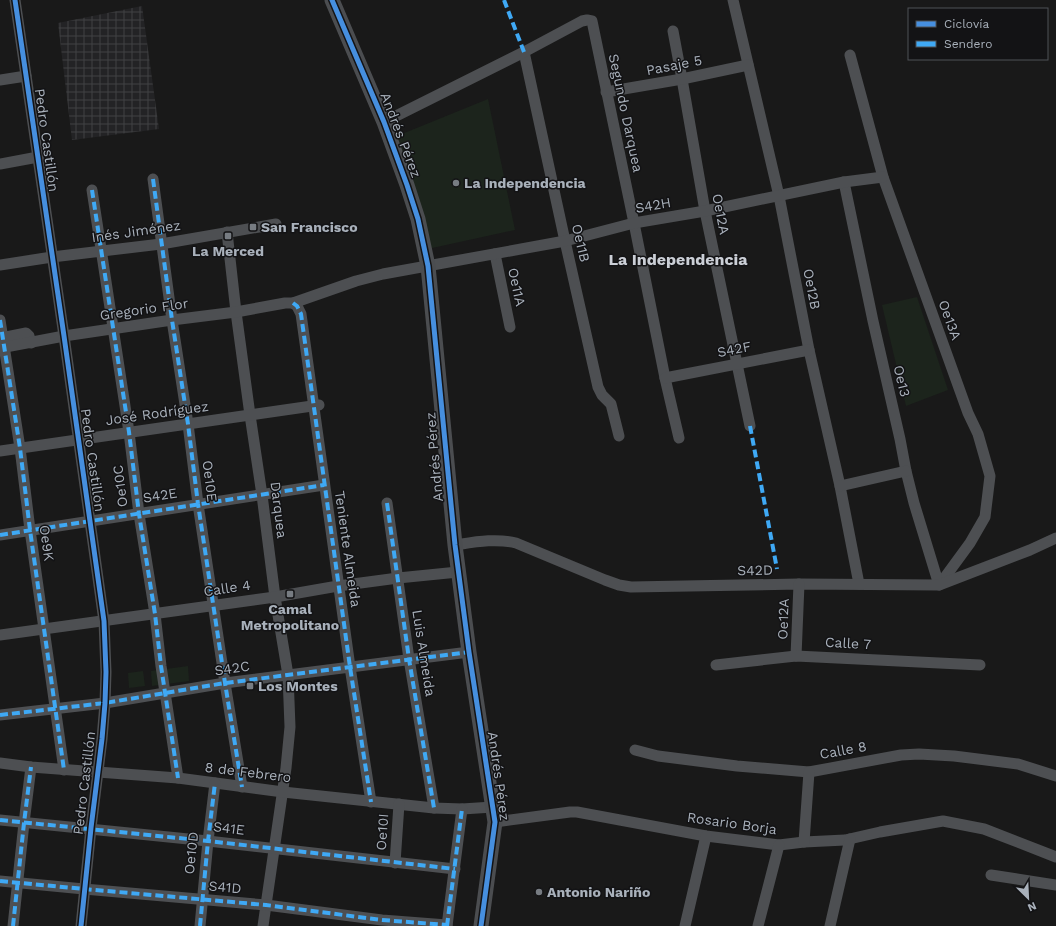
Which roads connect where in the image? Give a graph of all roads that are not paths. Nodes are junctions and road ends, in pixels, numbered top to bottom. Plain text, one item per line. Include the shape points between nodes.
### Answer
1 (15, 0) edge
2 (332, 0) edge
3 (733, 0) edge
4 (673, 31) dead end
5 (524, 52) junction
6 (850, 55) dead end
7 (748, 65) junction
8 (26, 76) junction
9 (682, 79) junction
10 (0, 80) edge
11 (606, 92) junction
12 (384, 122) junction
13 (38, 157) junction
14 (1, 161) edge
15 (883, 177) junction
16 (153, 179) dead end
17 (844, 182) junction
18 (92, 190) dead end
19 (779, 196) junction
20 (705, 211) junction
21 (276, 224) dead end
22 (634, 224) junction
23 (227, 232) junction
24 (565, 241) junction
25 (161, 244) junction
26 (102, 252) junction
27 (494, 254) junction
28 (52, 257) junction
29 (0, 265) edge
30 (428, 266) junction
31 (293, 303) junction
32 (236, 312) junction
33 (0, 320) edge
34 (172, 320) junction
35 (510, 327) dead end
36 (113, 329) junction
37 (64, 336) junction
38 (2, 343) edge
39 (809, 350) junction
40 (736, 364) junction
41 (665, 378) junction
42 (316, 406) junction
43 (250, 415) junction
44 (188, 424) junction
45 (750, 426) dead end
46 (129, 432) junction
47 (619, 436) dead end
48 (678, 438) dead end
49 (78, 440) junction
50 (20, 448) junction
51 (0, 451) edge
52 (906, 471) junction
53 (324, 485) junction
54 (840, 486) junction
55 (262, 495) junction
56 (388, 503) dead end
57 (198, 504) junction
58 (139, 514) junction
59 (90, 521) junction
60 (30, 530) junction
61 (0, 535) edge
62 (1056, 538) edge
63 (454, 544) junction
64 (458, 572) junction
65 (398, 578) junction
66 (799, 584) junction
67 (859, 584) junction
68 (939, 584) junction
69 (338, 586) junction
70 (275, 597) junction
71 (214, 605) junction
72 (155, 614) junction
73 (104, 621) junction
74 (44, 629) junction
75 (0, 635) edge
76 (469, 652) junction
77 (796, 656) junction
78 (409, 659) junction
79 (716, 665) dead end
80 (980, 665) dead end
81 (350, 667) junction
82 (288, 675) junction
83 (225, 683) junction
84 (166, 693) junction
85 (105, 703) junction
86 (56, 708) junction
87 (0, 714) edge
88 (635, 750) dead end
89 (0, 763) edge
90 (32, 767) junction
91 (64, 770) junction
92 (97, 772) junction
93 (809, 772) junction
94 (1056, 776) edge
95 (178, 778) junction
96 (215, 783) junction
97 (242, 787) junction
98 (283, 792) junction
99 (371, 802) junction
100 (400, 804) junction
101 (493, 807) junction
102 (434, 808) junction
103 (462, 809) junction
104 (0, 820) edge
105 (495, 822) junction
106 (24, 823) junction
107 (91, 828) junction
108 (706, 836) junction
109 (850, 839) junction
110 (208, 841) junction
111 (804, 842) junction
112 (779, 845) junction
113 (274, 848) junction
114 (1056, 857) edge
115 (395, 863) junction
116 (455, 869) junction
117 (991, 875) dead end
118 (0, 881) edge
119 (18, 883) junction
120 (1056, 885) edge
121 (84, 889) junction
122 (202, 899) junction
123 (266, 906) junction
124 (382, 923) edge
125 (13, 926) edge
126 (81, 926) edge
127 (200, 926) edge
128 (263, 926) edge
129 (447, 926) edge
130 (481, 926) edge
131 (685, 926) edge
132 (758, 926) edge
133 (830, 926) edge

1 - 8 street, Pedro Castillón
2 - 12 street, Andrés Pérez
3 - 7 street, Oe12B
4 - 9 street, Oe12A
5 - 11 street, Segundo Darquea via 582,21 590,20
5 - 12 street, Segundo Darquea
5 - 24 street, Oe11B
6 - 15 street, Oe13A
7 - 9 street, Pasaje 5
7 - 19 street, Oe12B
8 - 10 street
8 - 13 street, Pedro Castillón
9 - 11 street, Pasaje 5
9 - 20 street, Oe12A
11 - 22 street, Segundo Darquea
12 - 30 street, Andrés Pérez via 418,219
13 - 14 street
13 - 28 street, Pedro Castillón
15 - 17 street, S42H
15 - 68 street, Oe13A via 968,413 978,434 990,476 985,517 970,543
16 - 25 street, Oe10E
17 - 19 street, S42H
17 - 52 street, Oe13
18 - 26 street, Oe10C
19 - 20 street, S42H
19 - 39 street, Oe12B
20 - 22 street, S42H
20 - 40 street, Oe12A
21 - 23 street, Inés Jiménez
22 - 24 street, S42H
22 - 41 street, Segundo Darquea
23 - 25 street, Inés Jiménez
23 - 32 street, Darquea
24 - 27 street, S42H
24 - 47 street, Oe11B via 598,387 611,404
25 - 26 street, Inés Jiménez
25 - 34 street, Oe10E
26 - 28 street, Inés Jiménez
26 - 36 street, Oe10C
27 - 30 street, S42H
27 - 35 street, Oe11A
28 - 29 street, Inés Jiménez
28 - 37 street, Pedro Castillón
30 - 31 street, S42H via 356,281
30 - 63 street, Andrés Pérez
31 - 32 street, Gregorio Flor
31 - 42 street, Teniente Almeida via 300,314
32 - 34 street, Gregorio Flor
32 - 43 street, Darquea
33 - 38 street, Oe9K
34 - 36 street, Gregorio Flor
34 - 44 street, Oe10E
36 - 37 street, Gregorio Flor
36 - 46 street, Oe10C
37 - 38 street, Gregorio Flor via 31,343
37 - 49 street, Pedro Castillón
38 - 50 street, Oe9K
39 - 40 street, S42F
39 - 54 street, Oe12B
40 - 41 street, S42F
40 - 45 street, Oe12A
41 - 48 street, Segundo Darquea
42 - 43 street, José Rodríguez
42 - 53 street, Teniente Almeida
43 - 44 street, José Rodríguez
43 - 55 street, Darquea
44 - 46 street, José Rodríguez
44 - 57 street, Oe10E
46 - 49 street, José Rodríguez
46 - 58 street, Oe10C
49 - 50 street, José Rodríguez
49 - 59 street, Pedro Castillón
50 - 51 street, José Rodríguez
50 - 60 street, Oe9K
52 - 54 street
52 - 68 street, Oe13
53 - 55 street, S42E
53 - 69 street, Teniente Almeida
54 - 67 street, Oe12B
55 - 57 street, S42E
55 - 70 street, Darquea
56 - 65 street, Luis Almeida
57 - 58 street, S42E
57 - 71 street, Oe10E
58 - 59 street, S42E
58 - 72 street, Oe10C
59 - 60 street, S42E
59 - 73 street, Pedro Castillón
60 - 61 street, S42E
60 - 74 street, Oe9K
62 - 68 street, S42D
63 - 64 street, Andrés Pérez
63 - 66 street, S42D via 506,540 605,580 631,587
64 - 65 street, Calle 4
64 - 76 street, Andrés Pérez
65 - 69 street, Calle 4
65 - 78 street, Luis Almeida
66 - 67 street, S42D
66 - 77 street, Oe12A
67 - 68 street, S42D
69 - 70 street, Calle 4
69 - 81 street, Teniente Almeida
70 - 71 street, Calle 4
70 - 82 street, Darquea
71 - 72 street, Calle 4
71 - 83 street, Oe10E
72 - 73 street, Calle 4
72 - 84 street, Oe10C
73 - 74 street, Calle 4
73 - 85 street, Pedro Castillón
74 - 75 street, Calle 4
74 - 86 street, Oe9K
76 - 78 street, S42C
76 - 101 street, Andrés Pérez
77 - 79 street, Calle 7
77 - 80 street, Calle 7
78 - 81 street, S42C
78 - 102 street, Luis Almeida
81 - 82 street, S42C
81 - 99 street, Teniente Almeida
82 - 83 street, S42C
82 - 98 street, Darquea via 290,727
83 - 84 street, S42C
83 - 97 street, Oe10E
84 - 85 street, S42C
84 - 95 street, Oe10C
85 - 86 street, S42C
85 - 92 street, Pedro Castillón
86 - 87 street, S42C
86 - 91 street, Oe9K
88 - 93 street, Calle 8 via 658,756 737,766
89 - 90 street, 8 de Febrero
90 - 91 street, 8 de Febrero
90 - 106 street
91 - 92 street, 8 de Febrero
92 - 95 street, 8 de Febrero
92 - 107 street, Pedro Castillón
93 - 94 street, Calle 8 via 919,754 1018,764
93 - 111 street
95 - 96 street, 8 de Febrero
96 - 97 street, 8 de Febrero
96 - 110 street, Oe10D
97 - 98 street, 8 de Febrero
98 - 99 street, 8 de Febrero
98 - 113 street
99 - 100 street, 8 de Febrero
100 - 102 street, 8 de Febrero
100 - 115 street, Oe10I
101 - 103 street, 8 de Febrero
101 - 105 street, Andrés Pérez
102 - 103 street, 8 de Febrero
103 - 116 street
104 - 106 street, S41E
105 - 108 street, Rosario Borja via 577,812
105 - 130 street, Andrés Pérez
106 - 107 street, S41E
106 - 119 street
107 - 110 street, S41E
107 - 121 street, Pedro Castillón
108 - 112 street, Rosario Borja
108 - 131 street
109 - 111 street, Rosario Borja
109 - 114 street, Rosario Borja via 943,821 984,829
109 - 133 street
110 - 113 street, S41E
110 - 122 street, Oe10D
111 - 112 street, Rosario Borja
112 - 132 street
113 - 115 street, S41E
113 - 123 street
115 - 116 street, S41E
116 - 129 street
117 - 120 street
118 - 119 street, S41D
119 - 121 street, S41D
119 - 125 street
121 - 122 street, S41D
121 - 126 street, Pedro Castillón
122 - 123 street, S41D
122 - 127 street, Oe10D
123 - 124 street, S41D
123 - 128 street
124 - 129 street, S41D

